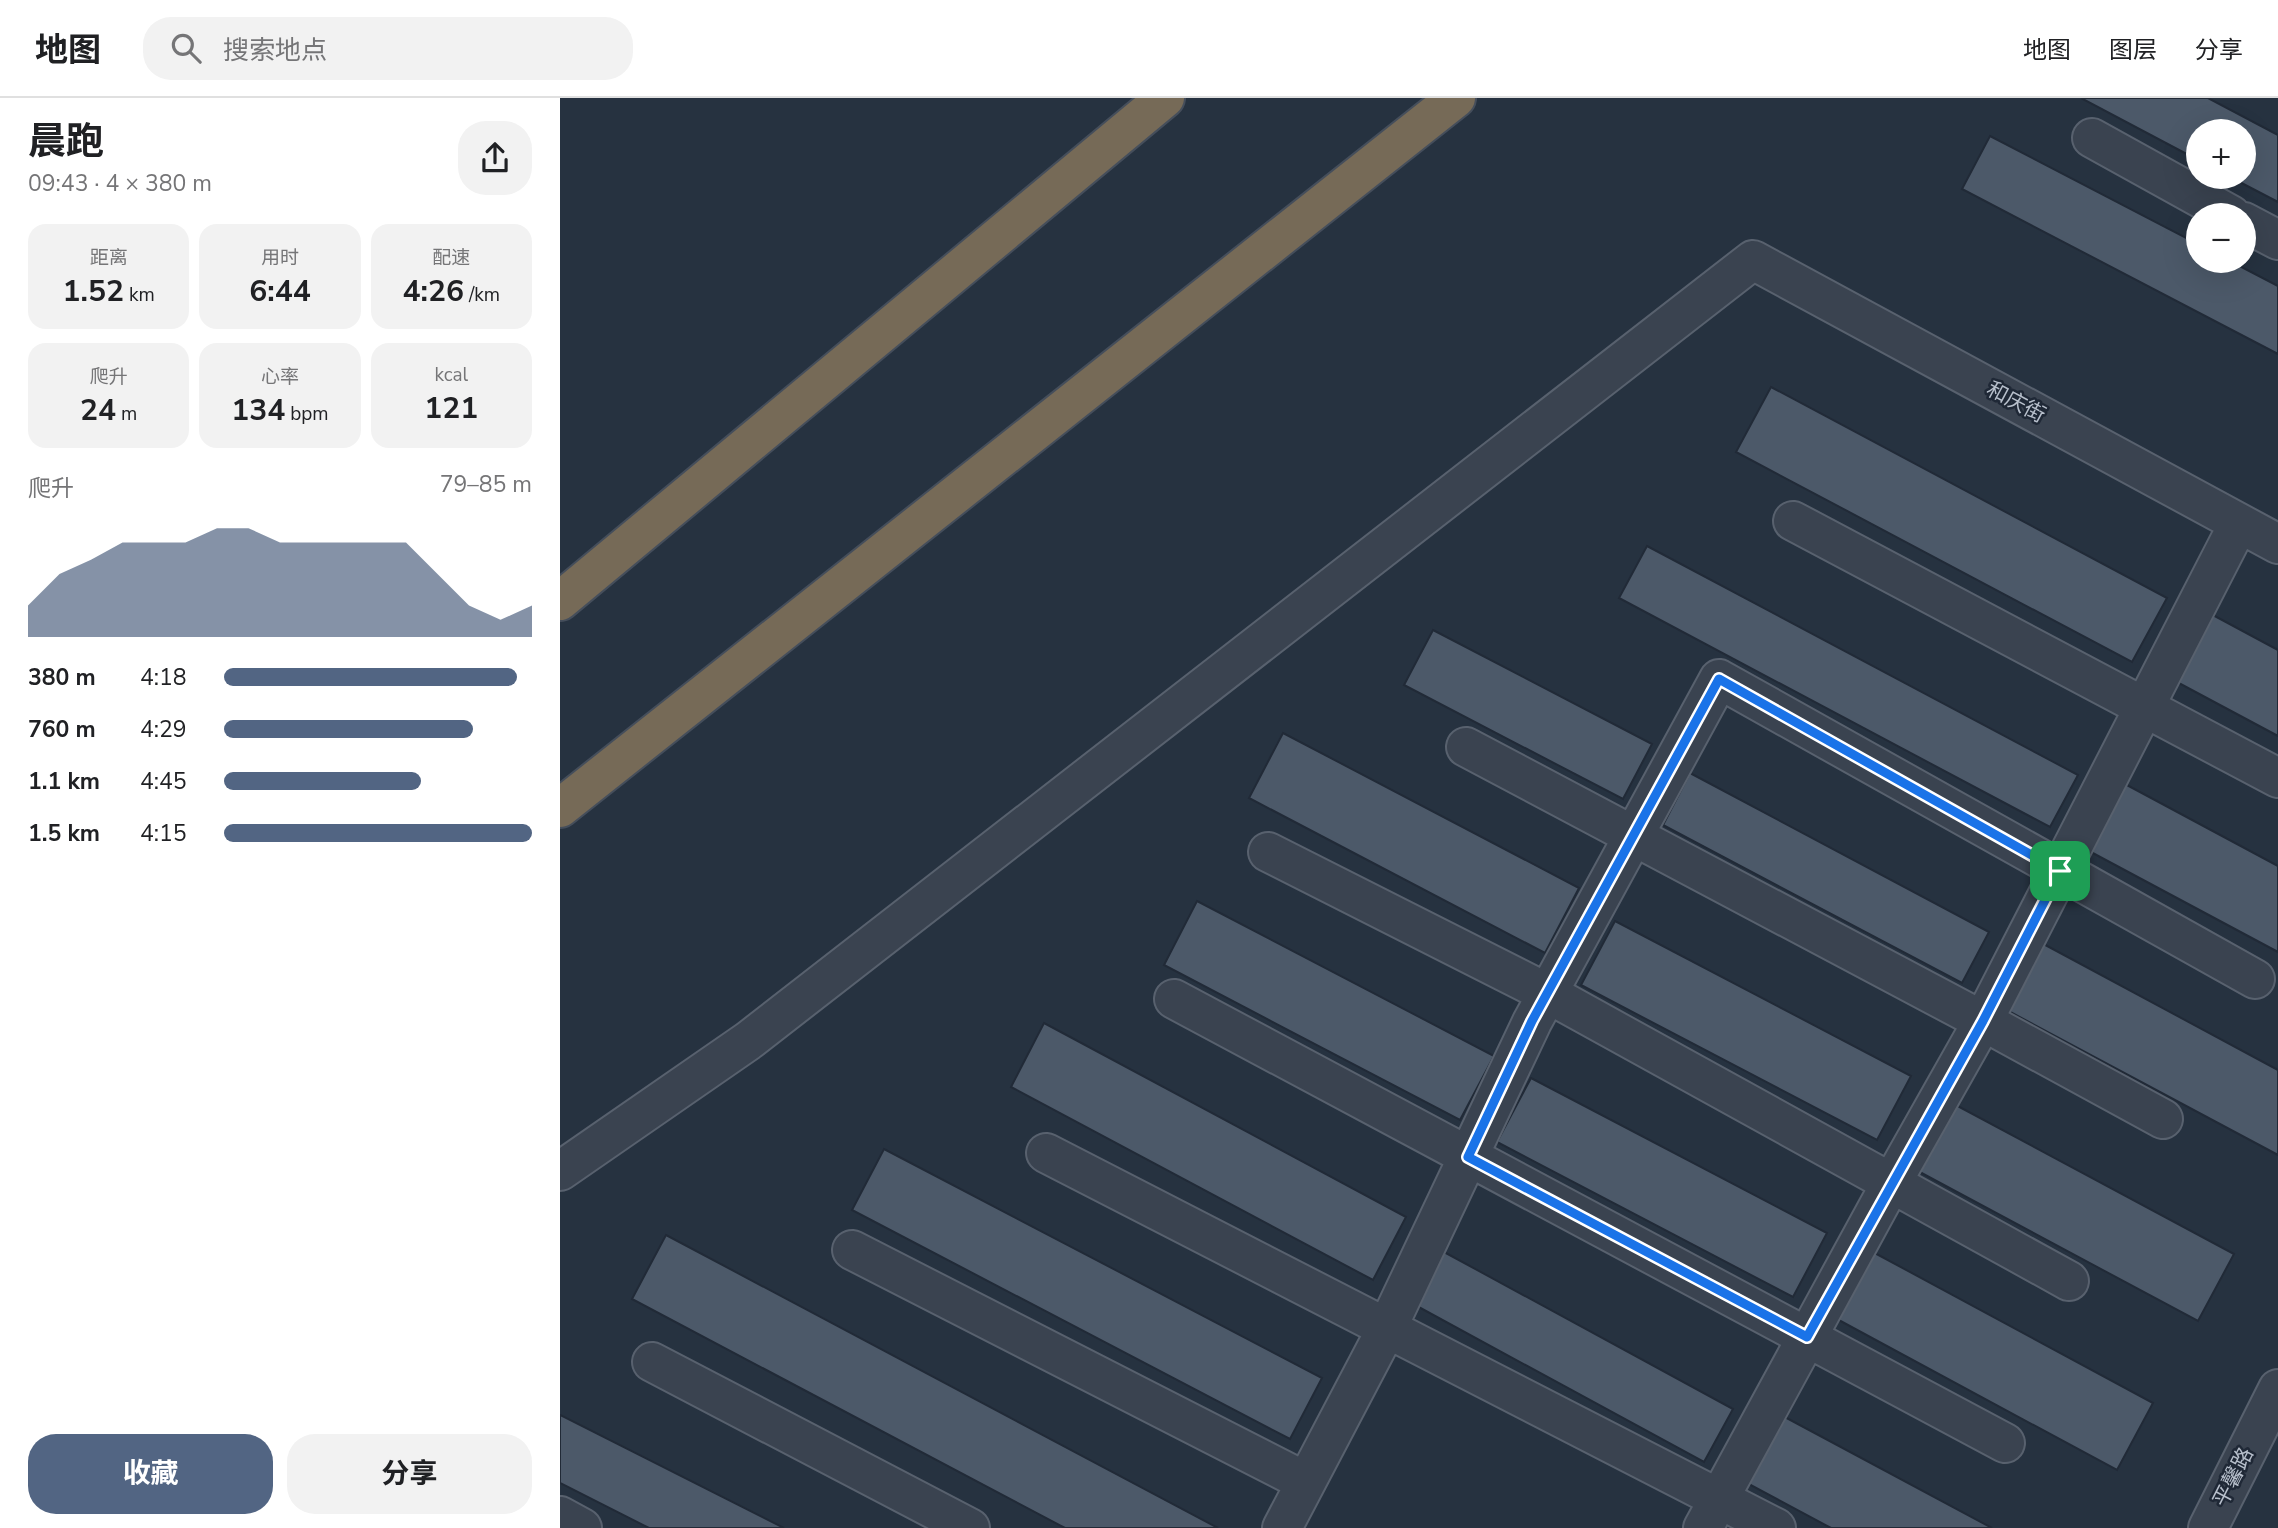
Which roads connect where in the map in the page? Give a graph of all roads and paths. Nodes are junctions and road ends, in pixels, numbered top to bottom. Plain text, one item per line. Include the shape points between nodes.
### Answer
1 (1165, 98) edge
2 (1456, 98) edge
3 (2092, 138) dead end
4 (2209, 203) edge
5 (2256, 228) edge
6 (2278, 240) edge
7 (1793, 521) dead end
8 (2239, 523) junction
9 (2278, 544) edge
10 (560, 601) edge
11 (2145, 706) junction
12 (1466, 747) dead end
13 (2278, 778) edge
14 (560, 808) edge
15 (1632, 837) junction
16 (1268, 852) dead end
17 (2060, 871) junction
18 (2255, 979) dead end
19 (1547, 993) junction
20 (1174, 999) dead end
21 (1983, 1021) junction
22 (2164, 1119) dead end
23 (1046, 1153) dead end
24 (1468, 1157) junction
25 (560, 1171) edge
26 (1891, 1184) junction
27 (852, 1250) dead end
28 (2069, 1281) dead end
29 (1387, 1328) junction
30 (1807, 1337) junction
31 (652, 1362) dead end
32 (2278, 1389) edge
33 (2005, 1443) dead end
34 (1306, 1482) junction
35 (1711, 1513) edge
36 (560, 1517) edge
37 (582, 1528) edge
38 (970, 1528) edge
39 (1282, 1528) edge
40 (1776, 1528) edge
41 (2208, 1528) edge

1 - 10 highway
2 - 14 highway
3 - 4 street
5 - 6 street
7 - 11 street
8 - 9 street, 和庆街
8 - 11 street
8 - 25 street, 和庆街 via 1754,260 748,1041
11 - 13 street
11 - 17 street
12 - 15 street
15 - 17 street via 1719,679
15 - 19 street
15 - 21 street
16 - 19 street
17 - 18 street
17 - 21 street
19 - 24 street
19 - 26 street
20 - 24 street
21 - 22 street
21 - 26 street
23 - 29 street
24 - 29 street
24 - 30 street
26 - 28 street
26 - 30 street
27 - 34 street
29 - 34 street
29 - 35 street
30 - 33 street
30 - 35 street
31 - 38 street
32 - 41 street, 平馨路
34 - 39 street
35 - 40 street
36 - 37 street

